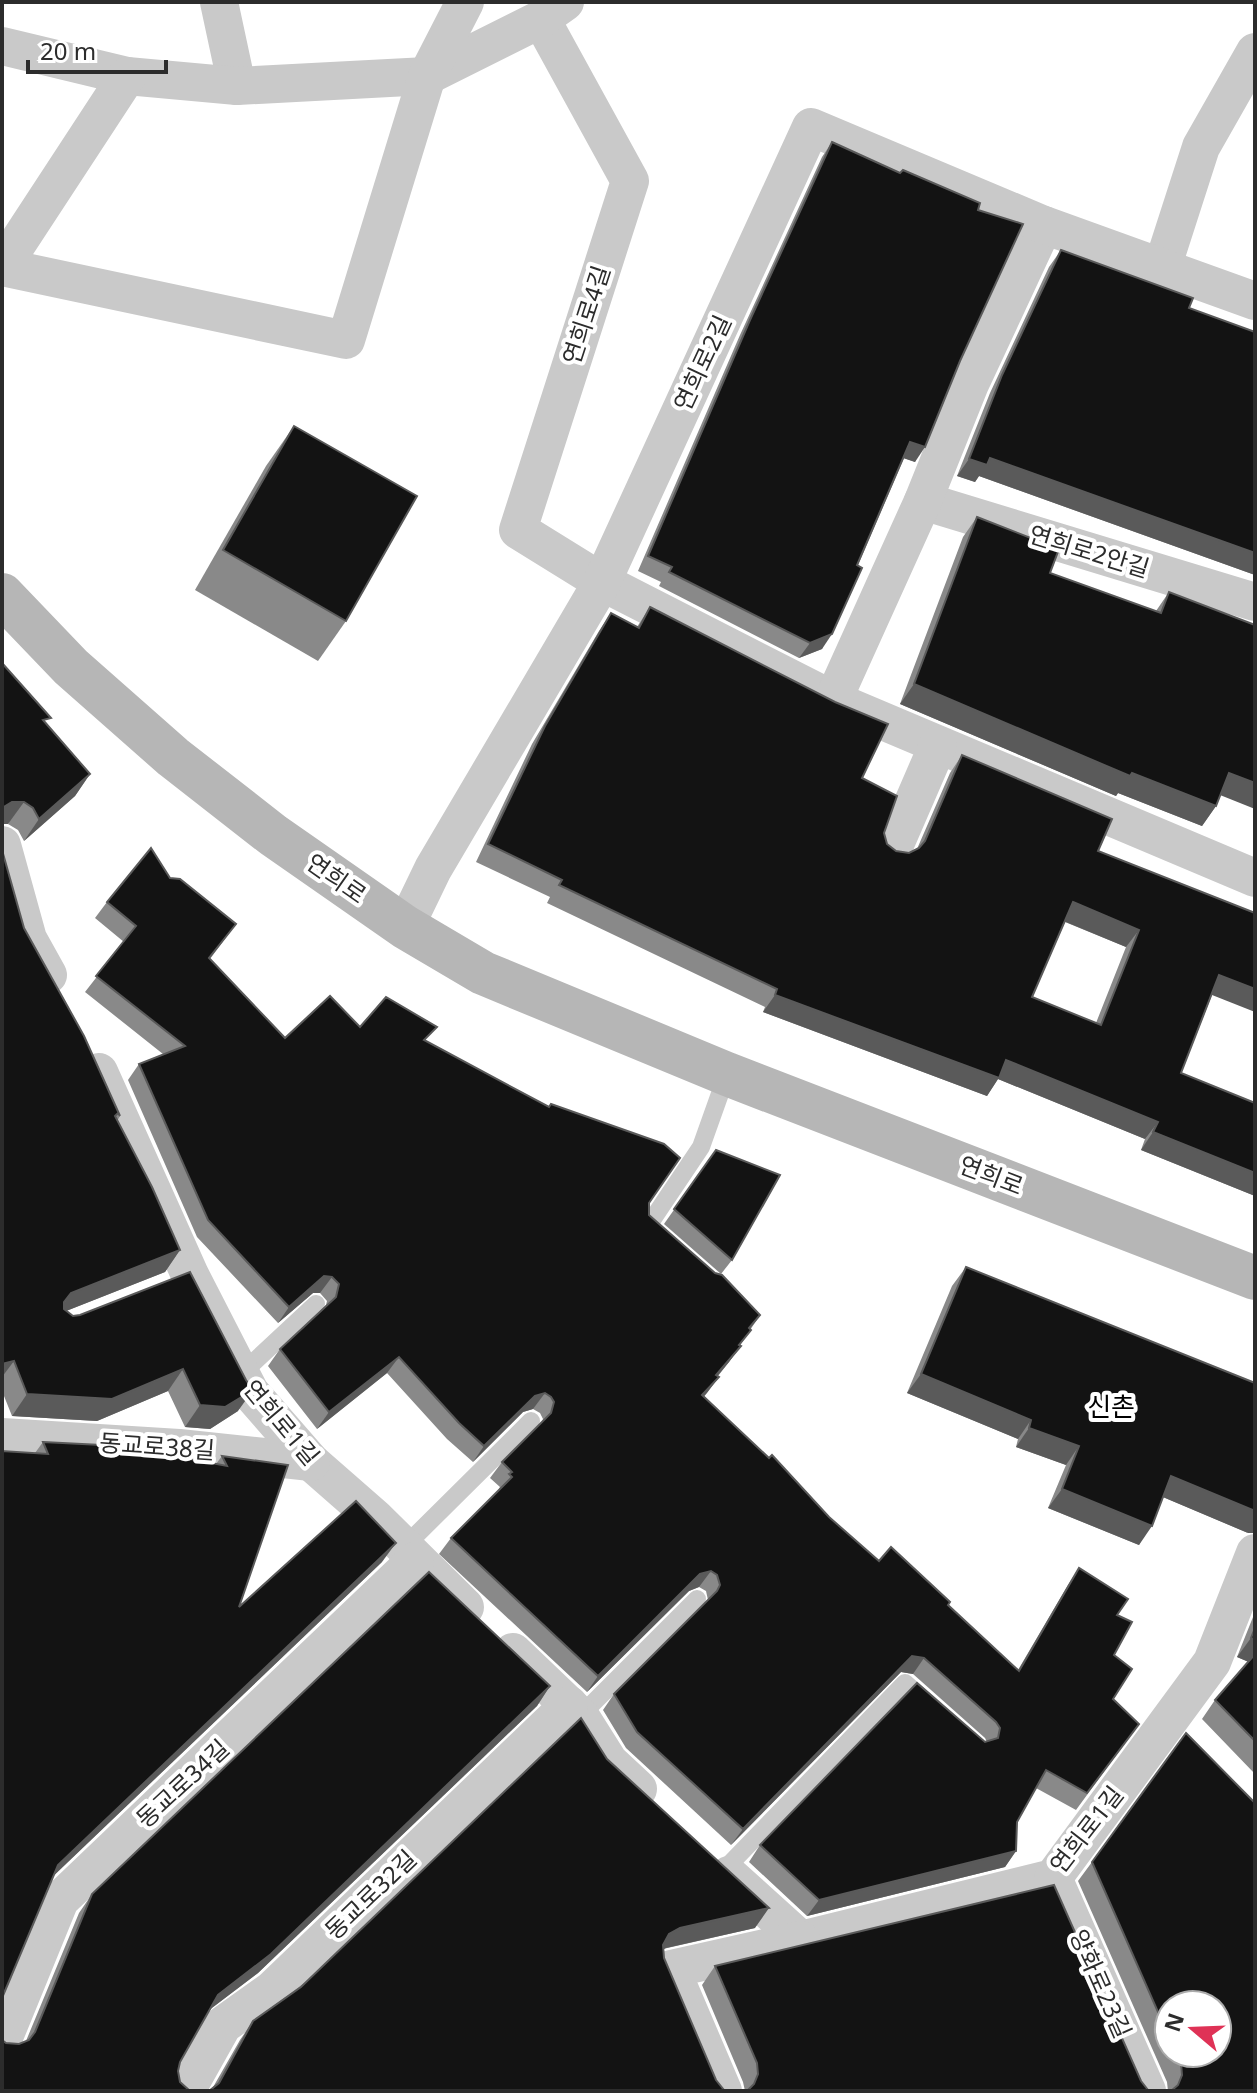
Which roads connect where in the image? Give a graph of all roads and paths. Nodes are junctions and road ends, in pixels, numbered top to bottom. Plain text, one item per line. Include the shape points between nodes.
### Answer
1 (219, 2) edge
2 (465, 2) edge
3 (553, 10) edge
4 (2, 46) edge
5 (1255, 52) edge
6 (127, 76) junction
7 (427, 76) junction
8 (237, 86) junction
9 (1044, 225) junction
10 (1162, 268) junction
11 (1255, 301) edge
12 (923, 501) junction
13 (602, 582) junction
14 (2, 595) edge
15 (1255, 602) edge
16 (833, 700) junction
17 (938, 745) junction
18 (2, 845) edge
19 (893, 849) edge
20 (1255, 878) edge
21 (10, 905) edge
22 (405, 927) junction
23 (727, 1074) junction
24 (669, 1244) edge
25 (1255, 1278) edge
26 (316, 1304) edge
27 (241, 1374) junction
28 (531, 1421) edge
29 (2, 1439) edge
30 (311, 1462) junction
31 (409, 1554) junction
32 (1251, 1575) edge
33 (697, 1599) edge
34 (575, 1711) junction
35 (947, 1720) edge
36 (667, 1816) edge
37 (712, 1859) joint
38 (1053, 1878) junction
39 (801, 1940) junction
40 (2, 2042) edge
41 (186, 2091) edge
42 (723, 2091) edge
43 (1147, 2091) edge

1 - 8 street
2 - 7 street
3 - 7 street, 연희로4길
3 - 13 street, 연희로4길 via 630,181 518,530
4 - 6 street, 연희로4길
5 - 10 street via 1201,147
6 - 7 street via 2,267 346,340
6 - 8 street, 연희로4길
7 - 8 street, 연희로4길
9 - 10 street, 연희로2길
9 - 12 street
9 - 13 street, 연희로2길 via 811,127
10 - 11 street, 연희로2길
12 - 15 street, 연희로2안길
12 - 16 street
13 - 16 street
13 - 22 street, 연희로2길 via 433,869
14 - 22 main road, 연희로 via 71,667 173,757
16 - 17 street
17 - 19 street
17 - 20 street
18 - 21 street, 연희로1길
21 - 27 street, 연희로1길 via 74,1022 183,1278
22 - 23 main road, 연희로 via 483,973
23 - 24 lane via 701,1147 648,1226
23 - 25 main road, 연희로
26 - 27 lane
27 - 30 street, 연희로1길 via 250,1392
28 - 31 lane
29 - 30 street, 동교로38길 via 179,1448
30 - 31 street, 연희로1길
31 - 34 street, 연희로1길
31 - 40 street, 동교로34길 via 60,1900
32 - 38 street, 연희로1길 via 1182,1730
33 - 34 lane
34 - 36 street, 연희로1길 via 609,1762
34 - 41 street, 동교로32길 via 272,1990 223,2025
35 - 37 lane via 905,1683
37 - 39 street
38 - 39 street, 연희로1길
38 - 43 street, 양화로23길
39 - 42 street, 연희로1길 via 671,1969

